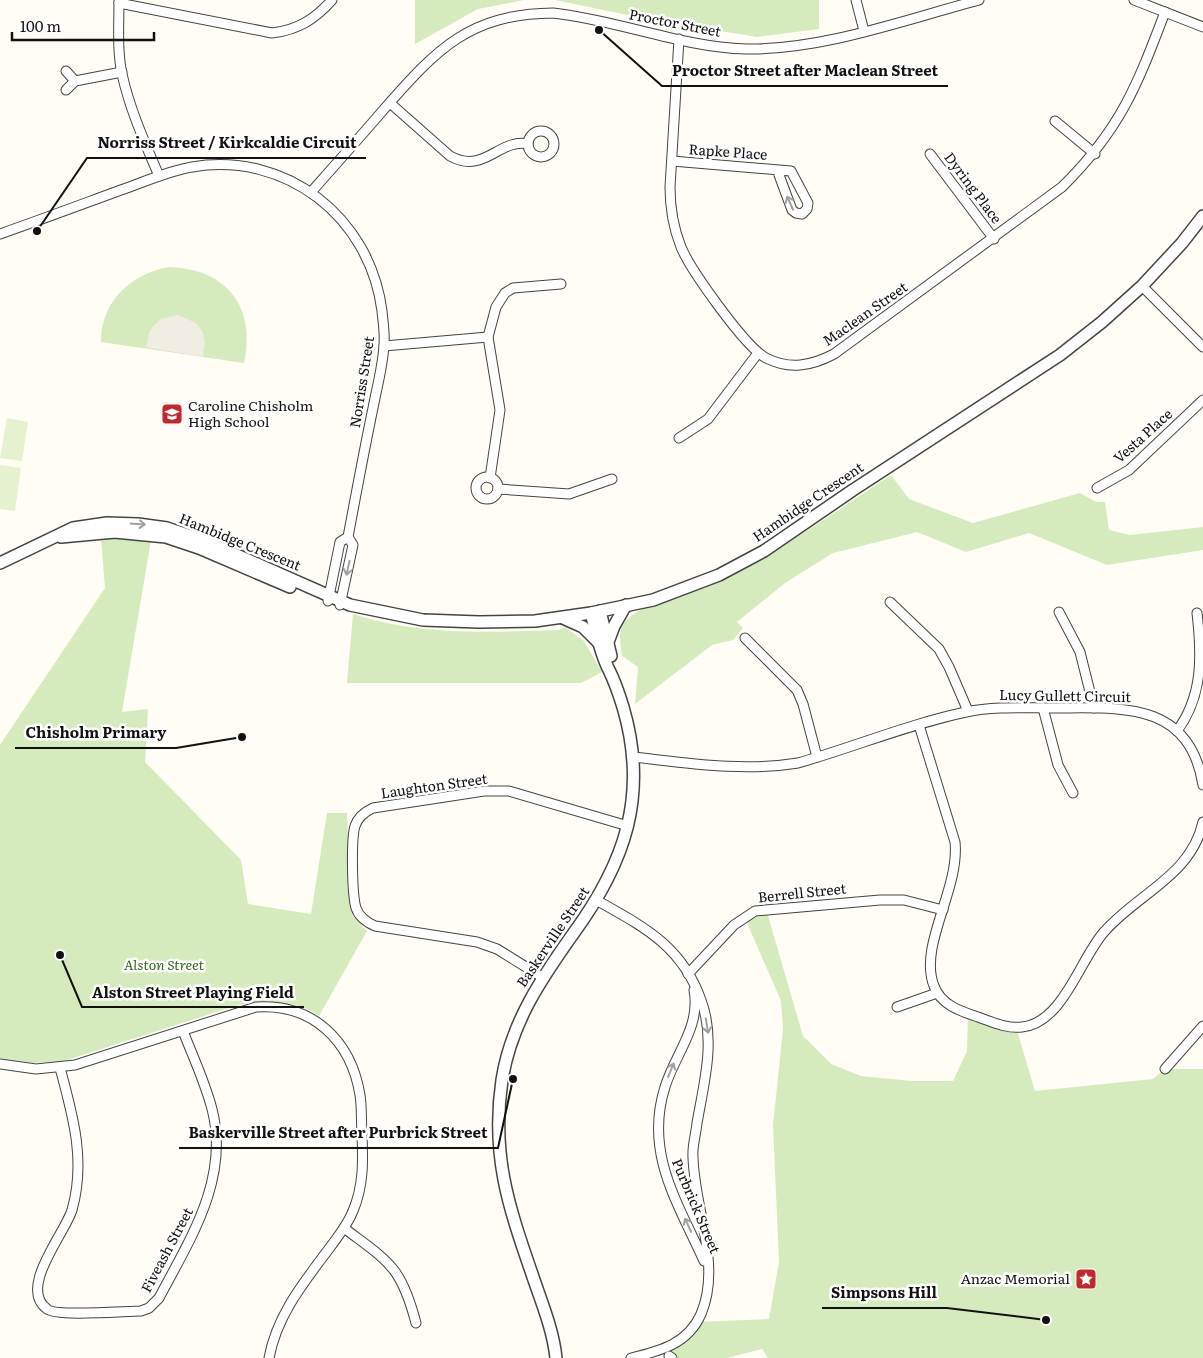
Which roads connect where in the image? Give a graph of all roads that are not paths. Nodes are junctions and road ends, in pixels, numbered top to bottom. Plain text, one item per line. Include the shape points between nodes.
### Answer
1 (332, 0) edge
2 (856, 0) edge
3 (979, 0) edge
4 (1134, 0) edge
5 (119, 2) edge
6 (1166, 12) junction
7 (1203, 27) edge
8 (864, 31) junction
9 (679, 39) junction
10 (66, 71) dead end
11 (122, 72) junction
12 (75, 81) junction
13 (66, 90) dead end
14 (390, 103) junction
15 (1055, 121) dead end
16 (528, 144) dead end
17 (930, 154) dead end
18 (1095, 154) junction
19 (672, 161) junction
20 (782, 171) junction
21 (159, 176) junction
22 (312, 191) junction
23 (1203, 216) edge
24 (0, 234) edge
25 (994, 239) junction
26 (561, 284) dead end
27 (1142, 286) junction
28 (488, 337) junction
29 (384, 346) junction
30 (1203, 347) edge
31 (758, 353) junction
32 (1203, 400) edge
33 (679, 438) dead end
34 (490, 478) junction
35 (612, 479) dead end
36 (1097, 488) dead end
37 (498, 489) junction
38 (348, 537) junction
39 (0, 563) edge
40 (329, 598) junction
41 (890, 602) dead end
42 (344, 603) junction
43 (626, 605) junction
44 (595, 612) junction
45 (1059, 612) dead end
46 (1197, 613) dead end
47 (563, 618) junction
48 (745, 638) dead end
49 (604, 644) junction
50 (1203, 653) edge
51 (1043, 708) junction
52 (1094, 708) junction
53 (968, 712) junction
54 (918, 725) junction
55 (1177, 731) junction
56 (633, 757) junction
57 (818, 757) junction
58 (1203, 785) edge
59 (1073, 793) dead end
60 (1203, 822) edge
61 (628, 826) junction
62 (1200, 847) edge
63 (598, 901) junction
64 (944, 910) junction
65 (542, 977) junction
66 (690, 977) junction
67 (937, 993) junction
68 (897, 1007) dead end
69 (1203, 1026) edge
70 (183, 1031) junction
71 (0, 1064) edge
72 (60, 1068) junction
73 (1165, 1069) dead end
74 (344, 1228) junction
75 (708, 1270) junction
76 (416, 1323) dead end
77 (669, 1355) edge
78 (269, 1358) edge
79 (556, 1358) edge
80 (630, 1358) edge

1 - 5 street via 303,25 272,33
2 - 8 street
3 - 8 street, Proctor Street
4 - 6 street
5 - 11 street via 118,41
6 - 7 street
6 - 18 street, Maclean Street via 1137,86
8 - 9 street, Proctor Street via 781,48 745,49
9 - 14 street, Proctor Street via 566,14 526,13 501,18 476,28 441,49
9 - 19 street, Maclean Street
10 - 12 street
11 - 12 street
11 - 21 street via 136,120
12 - 13 street
14 - 16 street via 460,162 470,163 515,145
14 - 22 street, Proctor Street
15 - 18 street
17 - 25 street, Dyring Place
18 - 25 street, Maclean Street via 1056,192
19 - 20 street, Rapke Place
19 - 31 street, Maclean Street via 670,208 680,246 745,340
20 -> 20 street, Rapke Place via 791,171 795,175 808,203 802,214 792,210 780,181
21 - 22 street, Norriss Street via 190,167 240,165 277,174
21 - 24 street, Norriss Street
22 - 29 street, Norriss Street via 343,219 366,256 380,299
23 - 27 street, Hambidge Crescent
25 - 31 street, Maclean Street via 820,361 796,366 780,364
26 - 28 street via 522,286 505,293 496,307
27 - 30 street
27 - 43 street, Hambidge Crescent via 1060,356 764,551 697,584 653,600
28 - 29 street
28 - 34 street via 500,410
29 - 38 street, Norriss Street
31 - 33 street via 708,419
32 - 36 street, Vesta Place via 1129,470
34 - 37 street
34 - 37 street via 478,482 479,495 490,498
35 - 37 street via 569,494
38 - 40 street, Norriss Street via 340,542
38 -> 42 street, Norriss Street via 353,545
39 - 40 street, Hambidge Crescent via 73,528 107,523 138,524 167,528 205,541
40 - 42 street, Hambidge Crescent
41 - 53 street via 939,649
42 - 47 street, Hambidge Crescent via 423,620 507,622
43 - 44 street, Hambidge Crescent
43 - 49 street
44 - 47 street, Hambidge Crescent
44 - 49 street, Baskerville Street
45 - 52 street via 1080,652
46 - 50 street
47 - 49 street via 583,627
48 - 57 street via 797,690
49 - 56 street, Baskerville Street
50 - 55 street via 1198,690 1191,710
51 - 52 street, Lucy Gullett Circuit
51 - 53 street, Lucy Gullett Circuit
51 - 59 street via 1058,764
52 - 55 street, Lucy Gullett Circuit via 1134,710 1152,715
53 - 54 street, Lucy Gullett Circuit
54 - 57 street, Lucy Gullett Circuit
54 - 64 street via 955,842 954,877
55 - 58 street, Lucy Gullett Circuit via 1197,762
56 - 57 street, Lucy Gullett Circuit via 744,768 771,767
56 - 61 street, Baskerville Street
60 - 62 street
61 - 63 street, Baskerville Street via 619,856
61 - 65 street, Laughton Street via 509,791 484,791 373,808 359,818 353,836 354,899 356,909 367,923 477,942 497,949
62 - 67 street via 1104,932 1060,1003 1037,1023 1009,1027 958,1011
63 - 65 street, Baskerville Street
63 - 66 street, Purbrick Street via 644,926 668,947
64 - 66 street, Berrell Street via 904,900 880,900 755,911 734,924
64 - 67 street via 929,964
65 - 79 street, Baskerville Street via 520,1018 506,1064 499,1112 499,1144 509,1208 549,1324
66 -> 75 street, Purbrick Street via 701,999 709,1048 692,1154
75 -> 66 street, Purbrick Street via 668,1182 658,1140 665,1087 694,1020 695,1000
67 - 68 street
69 - 73 street
70 - 72 street via 92,1061
70 - 72 street, Fiveash Street via 212,1111 216,1150 213,1182 202,1215 159,1298 141,1311 54,1313 42,1304 37,1292 39,1275 63,1232 76,1189 78,1143
70 - 74 street via 256,1007 273,1005 291,1008 310,1017 336,1039 355,1075 360,1096 362,1141 359,1196
71 - 72 street via 36,1069
74 - 76 street via 391,1264 408,1294
74 - 78 street via 289,1304 277,1328
75 - 77 street, Purbrick Street via 707,1296 701,1314
77 - 80 street, Purbrick Street

